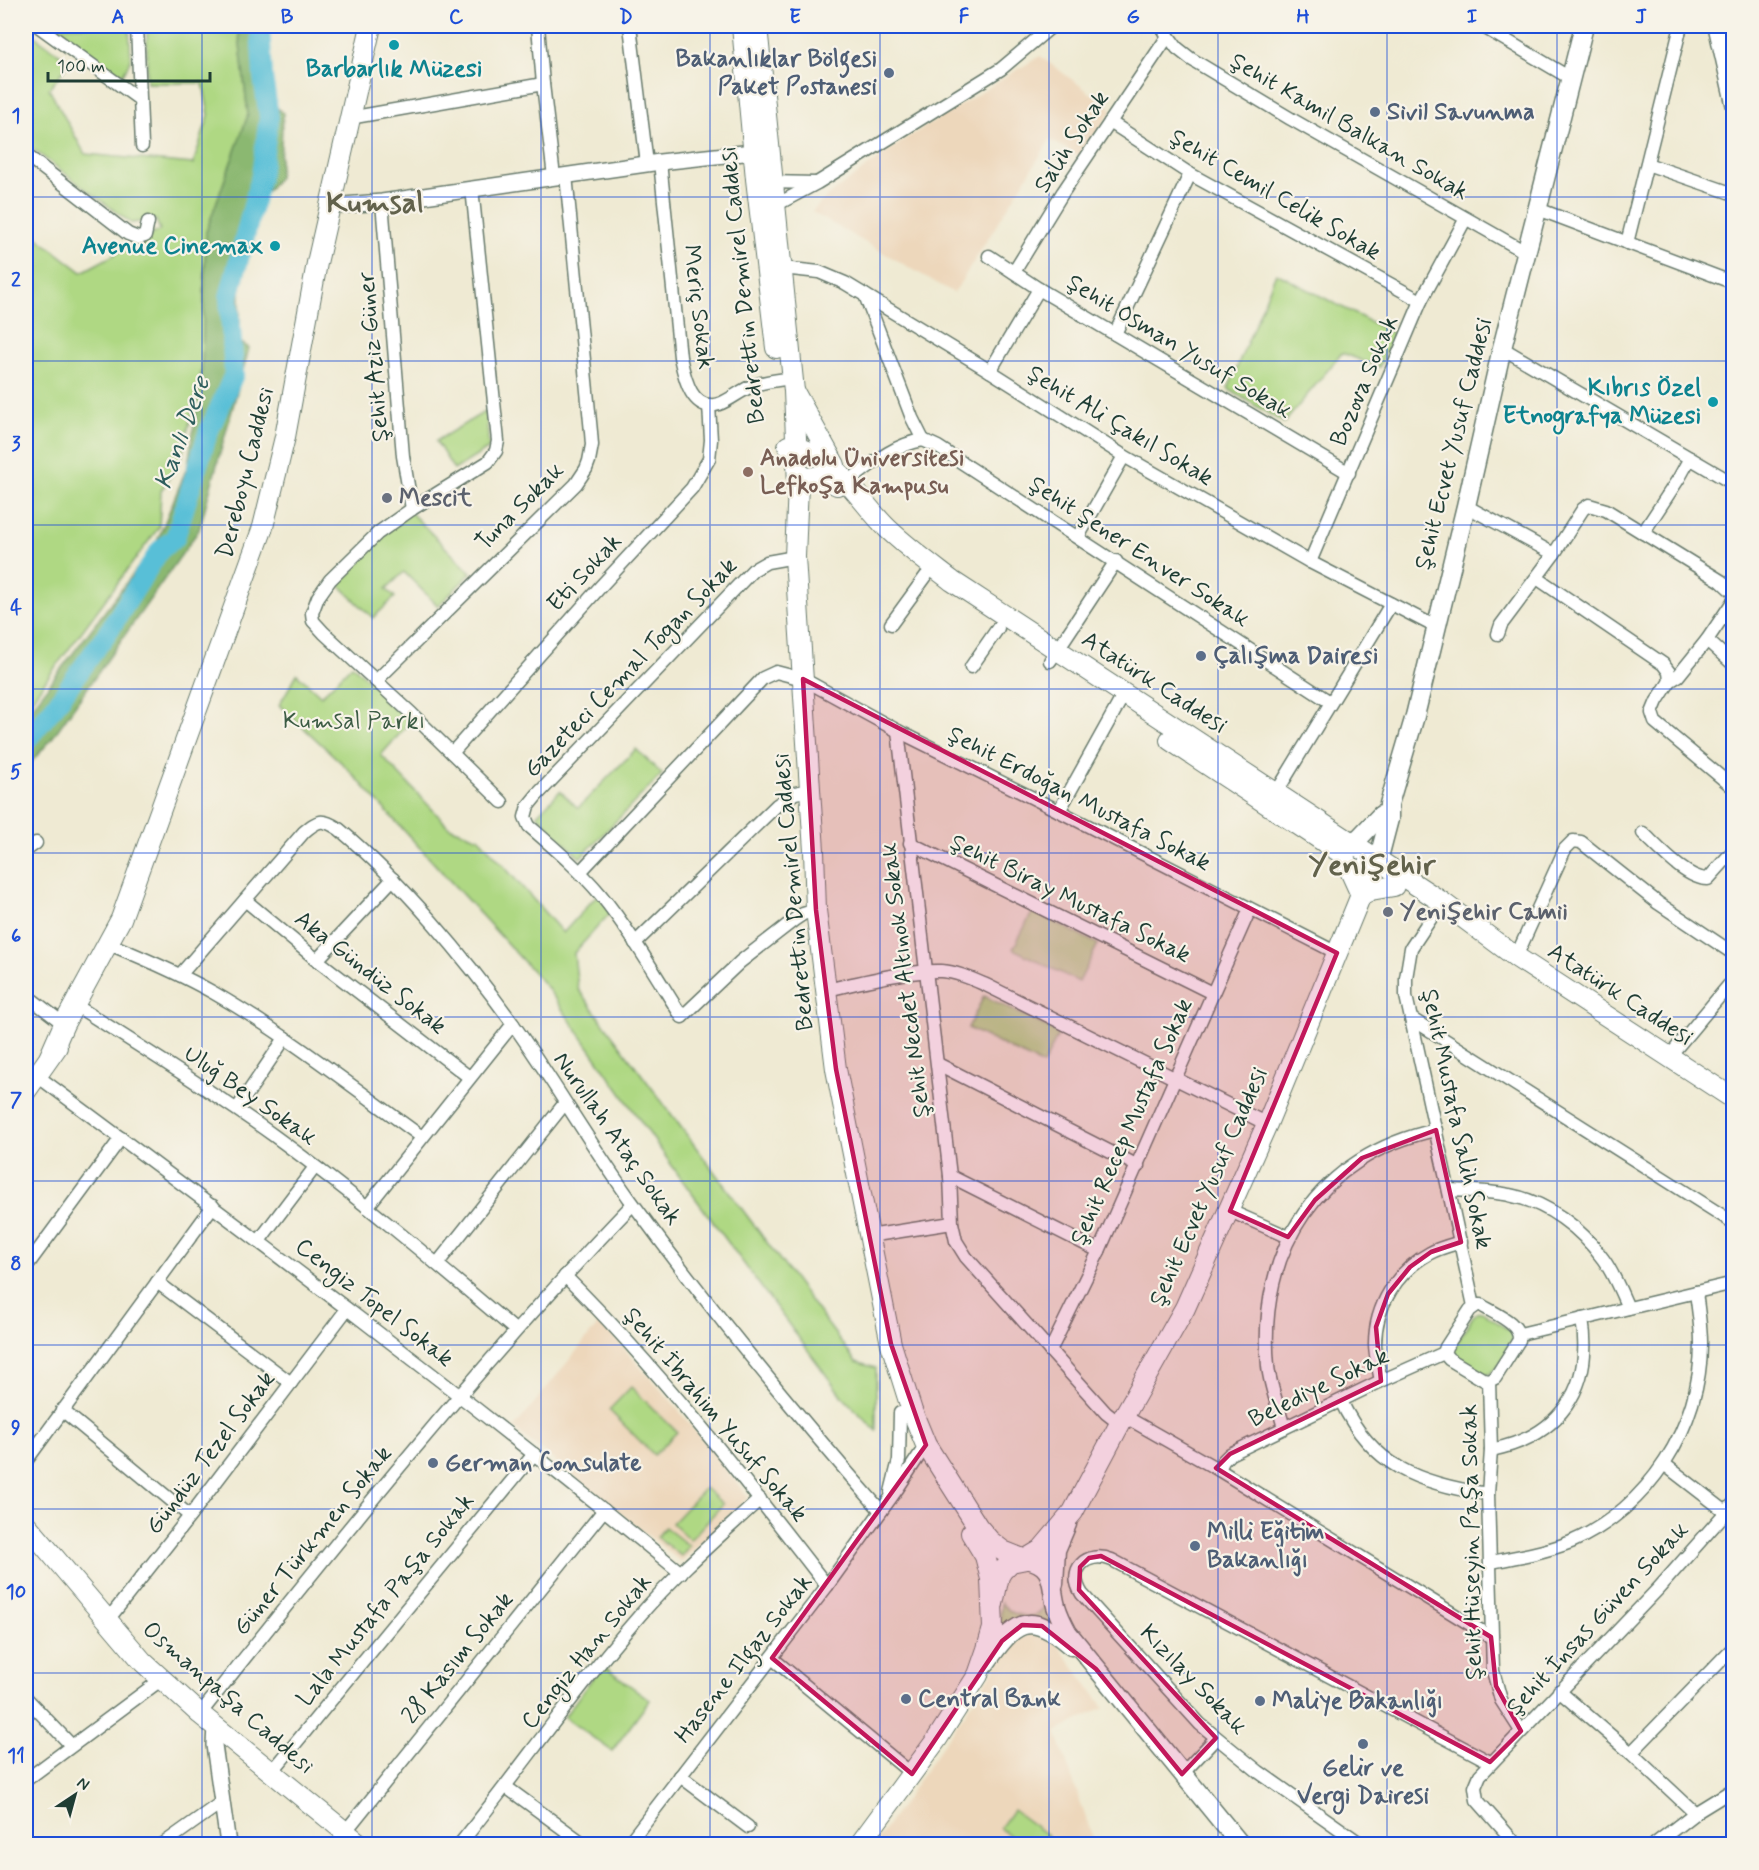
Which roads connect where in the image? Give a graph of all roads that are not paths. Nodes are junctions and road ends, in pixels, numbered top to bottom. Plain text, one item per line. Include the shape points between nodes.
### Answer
1 (38, 26) edge
2 (137, 26) edge
3 (371, 26) edge
4 (538, 26) edge
5 (630, 26) edge
6 (742, 26) edge
7 (757, 26) edge
8 (1052, 26) edge
9 (1482, 26) edge
10 (1584, 26) edge
11 (1681, 26) edge
12 (1716, 26) edge
13 (1164, 31) edge
14 (1570, 78) junction
15 (543, 84) junction
16 (139, 99) junction
17 (1734, 105) edge
18 (349, 118) junction
19 (1110, 122) junction
20 (142, 146) dead end
21 (26, 155) edge
22 (654, 163) junction
23 (1647, 164) junction
24 (762, 166) junction
25 (1190, 174) junction
26 (560, 176) junction
27 (817, 183) junction
28 (471, 188) junction
29 (1734, 194) edge
30 (382, 202) junction
31 (776, 205) junction
32 (331, 207) junction
33 (1538, 209) junction
34 (1466, 219) junction
35 (148, 222) dead end
36 (1628, 243) junction
37 (1527, 253) junction
38 (989, 256) dead end
39 (782, 268) junction
40 (1014, 272) junction
41 (1734, 283) edge
42 (1039, 289) junction
43 (865, 295) junction
44 (1421, 301) junction
45 (1115, 334) junction
46 (1502, 348) junction
47 (990, 371) junction
48 (789, 383) junction
49 (709, 405) junction
50 (923, 440) junction
51 (791, 452) junction
52 (1124, 456) junction
53 (1690, 458) junction
54 (1349, 473) junction
55 (841, 479) junction
56 (1734, 484) edge
57 (798, 485) junction
58 (1466, 506) junction
59 (412, 509) junction
60 (1643, 533) junction
61 (1078, 537) junction
62 (795, 548) junction
63 (1554, 554) junction
64 (1116, 561) junction
65 (1310, 562) junction
66 (926, 576) junction
67 (1537, 578) junction
68 (1734, 593) edge
69 (1734, 600) edge
70 (1391, 604) junction
71 (891, 624) dead end
72 (1436, 627) junction
73 (998, 628) junction
74 (1498, 634) dead end
75 (1707, 640) junction
76 (1053, 655) junction
77 (1734, 665) edge
78 (971, 667) dead end
79 (803, 679) junction
80 (376, 681) junction
81 (1670, 681) junction
82 (1120, 700) junction
83 (1330, 702) junction
84 (898, 731) junction
85 (452, 753) junction
86 (1734, 788) edge
87 (810, 790) junction
88 (1276, 793) junction
89 (502, 802) dead end
90 (1385, 810) junction
91 (1059, 811) junction
92 (1643, 834) dead end
93 (1385, 837) junction
94 (910, 843) junction
95 (1346, 848) junction
96 (1734, 850) edge
97 (1372, 863) junction
98 (580, 872) junction
99 (393, 879) junction
100 (1399, 882) junction
101 (1361, 895) junction
102 (245, 900) junction
103 (1250, 909) junction
104 (816, 910) junction
105 (1435, 912) junction
106 (121, 919) junction
107 (635, 943) junction
108 (114, 946) junction
109 (1337, 953) junction
110 (1512, 954) junction
111 (1734, 954) edge
112 (316, 960) junction
113 (927, 972) junction
114 (180, 975) junction
115 (1734, 979) edge
116 (826, 990) junction
117 (1212, 993) junction
118 (26, 995) edge
119 (83, 1010) junction
120 (1412, 1019) junction
121 (64, 1024) junction
122 (513, 1024) junction
123 (285, 1038) junction
124 (50, 1056) junction
125 (1668, 1058) junction
126 (938, 1064) junction
127 (469, 1077) junction
128 (1175, 1079) junction
129 (31, 1083) edge
130 (1734, 1099) edge
131 (565, 1103) junction
132 (237, 1109) junction
133 (1267, 1124) junction
134 (1436, 1130) junction
135 (422, 1137) junction
136 (121, 1138) junction
137 (1138, 1166) junction
138 (315, 1167) junction
139 (950, 1176) junction
140 (1449, 1190) junction
141 (633, 1204) junction
142 (213, 1206) junction
143 (367, 1207) junction
144 (1230, 1211) junction
145 (952, 1223) junction
146 (1734, 1223) edge
147 (869, 1236) junction
148 (1288, 1237) junction
149 (260, 1241) junction
150 (1461, 1242) junction
151 (1100, 1251) junction
152 (437, 1264) junction
153 (26, 1267) edge
154 (565, 1276) junction
155 (157, 1282) junction
156 (1734, 1283) edge
157 (1696, 1292) junction
158 (1474, 1306) junction
159 (1628, 1308) junction
160 (347, 1309) junction
161 (1582, 1319) junction
162 (515, 1330) junction
163 (1520, 1334) junction
164 (891, 1344) junction
165 (1050, 1351) junction
166 (1444, 1353) junction
167 (1381, 1381) junction
168 (1489, 1382) junction
169 (291, 1383) junction
170 (459, 1395) junction
171 (1341, 1401) junction
172 (62, 1410) junction
173 (900, 1413) junction
174 (1122, 1420) junction
175 (1284, 1428) junction
176 (1491, 1450) junction
177 (922, 1451) junction
178 (534, 1454) junction
179 (26, 1461) edge
180 (1664, 1464) junction
181 (1219, 1470) junction
182 (1488, 1494) junction
183 (891, 1496) junction
184 (760, 1499) junction
185 (1730, 1508) edge
186 (604, 1510) junction
187 (881, 1511) junction
188 (1072, 1512) junction
189 (190, 1516) junction
190 (26, 1524) edge
191 (1025, 1559) junction
192 (1491, 1562) junction
193 (681, 1572) junction
194 (827, 1586) junction
195 (1054, 1592) junction
196 (993, 1604) junction
197 (107, 1621) junction
198 (1491, 1637) junction
199 (1734, 1647) edge
200 (772, 1658) junction
201 (1096, 1669) junction
202 (978, 1675) junction
203 (162, 1679) junction
204 (1559, 1691) junction
205 (26, 1698) edge
206 (208, 1720) junction
207 (1521, 1731) junction
208 (1216, 1738) junction
209 (71, 1745) junction
210 (1631, 1753) junction
211 (1490, 1762) junction
212 (271, 1773) junction
213 (912, 1774) junction
214 (1182, 1774) junction
215 (680, 1776) junction
216 (26, 1780) edge
217 (506, 1786) junction
218 (1734, 1789) edge
219 (222, 1802) junction
220 (1695, 1813) junction
221 (748, 1827) dead end
222 (345, 1832) junction
223 (163, 1845) edge
224 (228, 1845) edge
225 (360, 1845) edge
226 (460, 1845) edge
227 (584, 1845) edge
228 (628, 1845) edge
229 (860, 1845) edge
230 (1240, 1845) edge
231 (1361, 1845) edge
232 (1516, 1845) edge
233 (1655, 1845) edge

1 - 16 street
2 - 16 street
3 - 18 main road, Dereboyu Caddesi
4 - 15 street, Tuna Sokak
5 - 22 street, Meriç Sokak
6 - 24 main road, Bedrettin Demirel Caddesi
7 - 24 main road, Bedrettin Demirel Caddesi
8 - 27 street via 1001,69
9 - 14 street
10 - 14 main road, Şehit Ecvet Yusuf Caddesi
11 - 23 street
12 - 17 street
13 - 19 street, Salih Sokak
13 - 34 street, Şehit Kamil Balkan Sokak via 1191,59
14 - 33 main road, Şehit Ecvet Yusuf Caddesi
15 - 18 street
15 - 26 street, Tuna Sokak
16 - 20 street
18 - 32 main road, Dereboyu Caddesi
19 - 25 street, Şehit Cemil Celik Sokak
19 - 40 street, Salih Sokak
21 - 35 street via 132,237 145,236
22 - 24 street via 718,154
22 - 26 street
22 - 49 street, Meriç Sokak via 682,365 691,392
23 - 29 street
23 - 36 street
24 - 27 street
24 - 31 main road, Bedrettin Demirel Caddesi
24 - 48 main road, Bedrettin Demirel Caddesi via 765,270
25 - 44 street, Şehit Cemil Celik Sokak
25 - 45 street
26 - 28 street
26 - 80 street, Tuna Sokak via 591,432 586,469 569,491
27 - 31 street
28 - 30 street
28 - 59 street via 497,446 485,464
30 - 32 street
30 - 59 street, Şehit Aziz Güner via 403,456
31 - 39 main road, Bedrettin Demirel Caddesi
32 - 106 main road, Dereboyu Caddesi via 264,527
33 - 36 street
33 - 37 main road, Şehit Ecvet Yusuf Caddesi
34 - 37 street, Şehit Kamil Balkan Sokak
34 - 44 street, Bozova Sokak
36 - 41 street
37 - 46 main road, Şehit Ecvet Yusuf Caddesi
38 - 40 street, Şehit Osman Yusuf Sokak
39 - 43 street, Şehit Ali Çakıl Sokak via 819,272
39 - 48 main road, Bedrettin Demirel Caddesi
40 - 42 street, Şehit Osman Yusuf Sokak
42 - 45 street, Şehit Osman Yusuf Sokak
42 - 47 street
43 - 47 street, Şehit Ali Çakıl Sokak
43 - 50 street
44 - 54 street, Bozova Sokak
45 - 54 street, Şehit Osman Yusuf Sokak
46 - 53 street
46 - 58 main road, Şehit Ecvet Yusuf Caddesi
47 - 52 street, Şehit Ali Çakıl Sokak
48 - 49 street, Meriç Sokak via 757,384 722,403
48 - 51 main road, Bedrettin Demirel Caddesi
48 - 55 main road
49 - 85 street, Eti Sokak via 709,459 692,488
50 - 55 street via 892,450
50 - 61 street, Şehit Şener Enver Sokak
51 - 55 main road, Atatürk Caddesi via 819,457
51 - 57 main road, Bedrettin Demirel Caddesi
51 - 62 main road, Bedrettin Demirel Caddesi via 787,488
52 - 61 street
52 - 65 street, Şehit Ali Çakıl Sokak
53 - 56 street
53 - 60 street
54 - 65 street, Bozova Sokak
55 - 57 main road via 814,476
55 - 66 main road, Atatürk Caddesi via 869,528
55 - 76 main road, Atatürk Caddesi via 890,531
57 - 62 main road, Bedrettin Demirel Caddesi
58 - 63 street
58 - 72 main road, Şehit Ecvet Yusuf Caddesi
59 - 80 street via 364,544 330,580 314,604 313,621
60 - 63 street via 1592,505 1582,510
60 - 68 street
61 - 64 street, Şehit Şener Enver Sokak
62 - 79 main road, Bedrettin Demirel Caddesi
62 - 98 street, Gazeteci Cemal Togan Sokak via 753,570 528,806 526,822
63 - 67 street
64 - 76 street
64 - 83 street, Şehit Şener Enver Sokak
65 - 70 street, Şehit Ali Çakıl Sokak
66 - 71 street
66 - 73 main road, Atatürk Caddesi
67 - 74 street
67 - 81 street via 1663,664
69 - 75 street
70 - 72 street, Şehit Ali Çakıl Sokak
70 - 83 street
72 - 90 main road, Şehit Ecvet Yusuf Caddesi via 1395,791
73 - 76 main road, Atatürk Caddesi
73 - 78 street
75 - 77 street
75 - 81 street
76 - 82 main road, Atatürk Caddesi
79 - 84 street, Şehit Erdoğan Mustafa Sokak
79 - 87 main road, Bedrettin Demirel Caddesi
79 - 98 street, Şehit Erdoğan Mustafa Sokak via 776,672 763,678
80 - 85 street
81 - 86 street via 1653,708 1655,722
82 - 88 main road, Atatürk Caddesi
82 - 91 street
82 - 95 main road, Atatürk Caddesi
83 - 88 street
84 - 91 street, Şehit Erdoğan Mustafa Sokak
84 - 94 street, Şehit Necdet Altınok Sokak
85 - 89 street
87 - 104 main road, Bedrettin Demirel Caddesi
87 - 107 street via 795,793 777,805
88 - 95 main road, Atatürk Caddesi
90 - 93 main road, Şehit Ecvet Yusuf Caddesi via 1389,819
90 - 95 main road
90 - 97 main road
91 - 103 street, Şehit Erdoğan Mustafa Sokak
92 - 96 street via 1699,879 1708,879
93 - 97 main road, Şehit Ecvet Yusuf Caddesi
93 - 100 main road via 1386,852
94 - 113 street, Şehit Necdet Altınok Sokak
94 - 117 street, Şehit Biray Mustafa Sokak
95 - 97 main road, Atatürk Caddesi
95 - 101 main road
97 - 100 main road, Atatürk Caddesi
97 - 101 main road, Şehit Ecvet Yusuf Caddesi
98 - 107 street
99 - 102 street, Nurullah Ataç Sokak via 348,837 321,821 304,832
99 - 112 street
99 - 122 street, Nurullah Ataç Sokak
100 - 101 main road
100 - 105 main road, Atatürk Caddesi
100 - 110 main road, Atatürk Caddesi via 1458,912
101 - 109 main road, Şehit Ecvet Yusuf Caddesi
102 - 112 street, Aka Gündüz Sokak
102 - 114 street
103 - 109 street, Şehit Erdoğan Mustafa Sokak
103 - 117 street, Şehit Recep Mustafa Sokak
104 - 107 street via 794,920 740,962 682,1017
104 - 116 main road, Bedrettin Demirel Caddesi
105 - 110 main road, Atatürk Caddesi
105 - 120 street, Şehit Mustafa Salih Sokak via 1407,960 1406,996
106 - 108 main road, Dereboyu Caddesi
106 - 121 main road, Dereboyu Caddesi
108 - 114 street
108 - 119 main road, Dereboyu Caddesi
109 - 133 main road, Şehit Ecvet Yusuf Caddesi
110 - 111 street via 1565,849 1573,841
110 - 125 main road, Atatürk Caddesi
112 - 127 street, Aka Gündüz Sokak
113 - 116 street
113 - 126 street, Şehit Necdet Altınok Sokak
113 - 128 street via 954,973 986,985
114 - 123 street
115 - 125 street
116 - 147 main road, Bedrettin Demirel Caddesi via 836,1069
117 - 128 street, Şehit Recep Mustafa Sokak
118 - 121 street
119 - 124 main road, Dereboyu Caddesi
119 - 132 street, Uluğ Bey Sokak
120 - 134 street, Şehit Mustafa Salih Sokak
120 - 146 street
121 - 124 main road, Dereboyu Caddesi
122 - 127 street
122 - 131 street, Nurullah Ataç Sokak
123 - 132 street
123 - 135 street
124 - 129 main road, Dereboyu Caddesi
125 - 130 main road, Atatürk Caddesi
126 - 137 street
126 - 139 street, Şehit Necdet Altınok Sokak
127 - 135 street
128 - 133 street
128 - 137 street, Şehit Recep Mustafa Sokak
129 - 136 street, Cengiz Topel Sokak
131 - 141 street, Nurullah Ataç Sokak
131 - 152 street
132 - 138 street, Uluğ Bey Sokak
133 - 144 main road, Şehit Ecvet Yusuf Caddesi
134 - 140 street, Şehit Mustafa Salih Sokak
134 - 148 street via 1384,1146 1362,1158 1315,1200
135 - 143 street
136 - 142 street, Cengiz Topel Sokak
136 - 153 street
137 - 151 street, Şehit Recep Mustafa Sokak
138 - 143 street
138 - 149 street, Uluğ Bey Sokak
139 - 145 street, Şehit Necdet Altınok Sokak
139 - 151 street
140 - 150 street, Şehit Mustafa Salih Sokak
140 - 159 street via 1511,1195 1558,1215 1586,1237 1604,1260
141 - 154 street, Güner Türkmen Sokak
141 - 187 street, Nurullah Ataç Sokak via 811,1430
142 - 149 street, Cengiz Topel Sokak
142 - 155 street
143 - 152 street
144 - 148 street
144 - 174 main road, Şehit Ecvet Yusuf Caddesi via 1191,1298
145 - 147 street
145 - 165 street, Şehit Necdet Altınok Sokak via 956,1241 966,1257
147 - 164 main road, Bedrettin Demirel Caddesi
148 - 175 street via 1268,1307 1267,1344 1269,1370
149 - 160 street, Cengiz Topel Sokak
150 - 158 street, Şehit Mustafa Salih Sokak
150 - 167 street via 1431,1252 1410,1267 1388,1294 1376,1327 1374,1346
151 - 165 street, Şehit Recep Mustafa Sokak
152 - 162 street
154 - 162 street, Güner Türkmen Sokak
154 - 184 street, Şehit İbrahim Yusuf Sokak via 608,1319
155 - 169 street
155 - 172 street
156 - 157 street
157 - 159 street
157 - 180 street via 1701,1342 1696,1385 1686,1422
158 - 163 street via 1481,1305 1516,1327
158 - 166 street
159 - 161 street
160 - 169 street, Gündüz Tezel Sokak
160 - 170 street, Cengiz Topel Sokak
161 - 163 street
161 - 176 street via 1584,1360 1575,1391 1565,1407 1548,1426 1526,1440
162 - 170 street, Güner Türkmen Sokak
163 - 168 street
164 - 173 main road, Bedrettin Demirel Caddesi via 892,1384
164 - 177 main road, Bedrettin Demirel Caddesi
165 - 174 street, Şehit Necdet Altınok Sokak via 1106,1413
166 - 167 street, Belediye Sokak
166 - 168 street
167 - 171 street, Belediye Sokak
168 - 176 street, Şehit Hüseyin Paşa Sokak
169 - 189 street, Gündüz Tezel Sokak
170 - 178 street, Cengiz Topel Sokak
170 - 206 street, Güner Türkmen Sokak
171 - 175 street, Belediye Sokak
171 - 182 street via 1370,1445 1403,1470 1443,1486
172 - 179 street
172 - 189 street
173 - 177 main road, Bedrettin Demirel Caddesi via 905,1430
173 - 183 street, Hasene Ilgaz Sokak via 899,1460
174 - 181 street, Şehit Necdet Altınok Sokak
174 - 188 main road, Şehit Ecvet Yusuf Caddesi
175 - 181 street, Belediye Sokak via 1230,1454
176 - 182 street, Şehit Hüseyin Paşa Sokak
177 - 183 street, Hasene Ilgaz Sokak
177 - 191 main road, Bedrettin Demirel Caddesi via 984,1535 1003,1551
177 - 196 main road, Bedrettin Demirel Caddesi via 981,1548 988,1566
178 - 186 street, Cengiz Topel Sokak
178 - 212 street, Lala Mustafa Paşa Sokak
180 - 185 street
180 - 192 street via 1630,1501 1593,1529 1545,1550
181 - 198 street, Şehit Necdet Altınok Sokak
182 - 192 street, Şehit Hüseyin Paşa Sokak
183 - 187 street, Hasene Ilgaz Sokak
184 - 193 street, Cengiz Han Sokak
184 - 194 street, Şehit İbrahim Yusuf Sokak
185 - 204 street, Şehit İnsas Güven Sokak
186 - 193 street, Cengiz Topel Sokak
186 - 222 street, 28 Kasım Sokak
187 - 194 street, Hasene Ilgaz Sokak
188 - 191 main road, Şehit Ecvet Yusuf Caddesi via 1047,1545
188 - 195 main road, Şehit Ecvet Yusuf Caddesi via 1058,1543
189 - 197 street, Gündüz Tezel Sokak
190 - 197 main road, Osmanpaşa Caddesi
191 - 195 main road via 1046,1569
191 - 196 main road, Şehit Ecvet Yusuf Caddesi via 1011,1562 1002,1571
192 - 198 street, Şehit Hüseyin Paşa Sokak
193 - 217 street, Cengiz Han Sokak via 605,1655
194 - 200 street, Hasene Ilgaz Sokak
195 - 201 main road via 1068,1633
196 - 202 main road via 993,1628
197 - 203 main road, Osmanpaşa Caddesi
198 - 207 street, Şehit Hüseyin Paşa Sokak via 1496,1686
199 - 210 street
200 - 213 street
200 - 215 street, Hasene Ilgaz Sokak
201 - 202 main road via 1054,1632 1029,1624 1017,1627 1002,1641
201 - 214 main road
202 - 213 main road
203 - 206 main road, Osmanpaşa Caddesi
203 - 209 street
204 - 207 street, Şehit İnsas Güven Sokak
204 - 210 street
205 - 209 street
206 - 212 main road, Osmanpaşa Caddesi
206 - 219 street
207 - 211 street, Şehit İnsas Güven Sokak
208 - 211 street, Kızılay Sokak via 1082,1594 1076,1582 1078,1570 1086,1560 1093,1556 1112,1560
208 - 214 street
208 - 231 street, Kızılay Sokak
209 - 216 street
210 - 220 street
211 - 232 street, Şehit İnsas Güven Sokak via 1476,1782 1475,1794
212 - 222 main road, Osmanpaşa Caddesi
213 - 229 main road
214 - 230 main road
215 - 221 street
215 - 228 street, Hasene Ilgaz Sokak
217 - 226 street, Cengiz Han Sokak
217 - 227 street
218 - 220 street
219 - 223 street
219 - 224 street
220 - 233 street
222 - 225 main road, Osmanpaşa Caddesi

